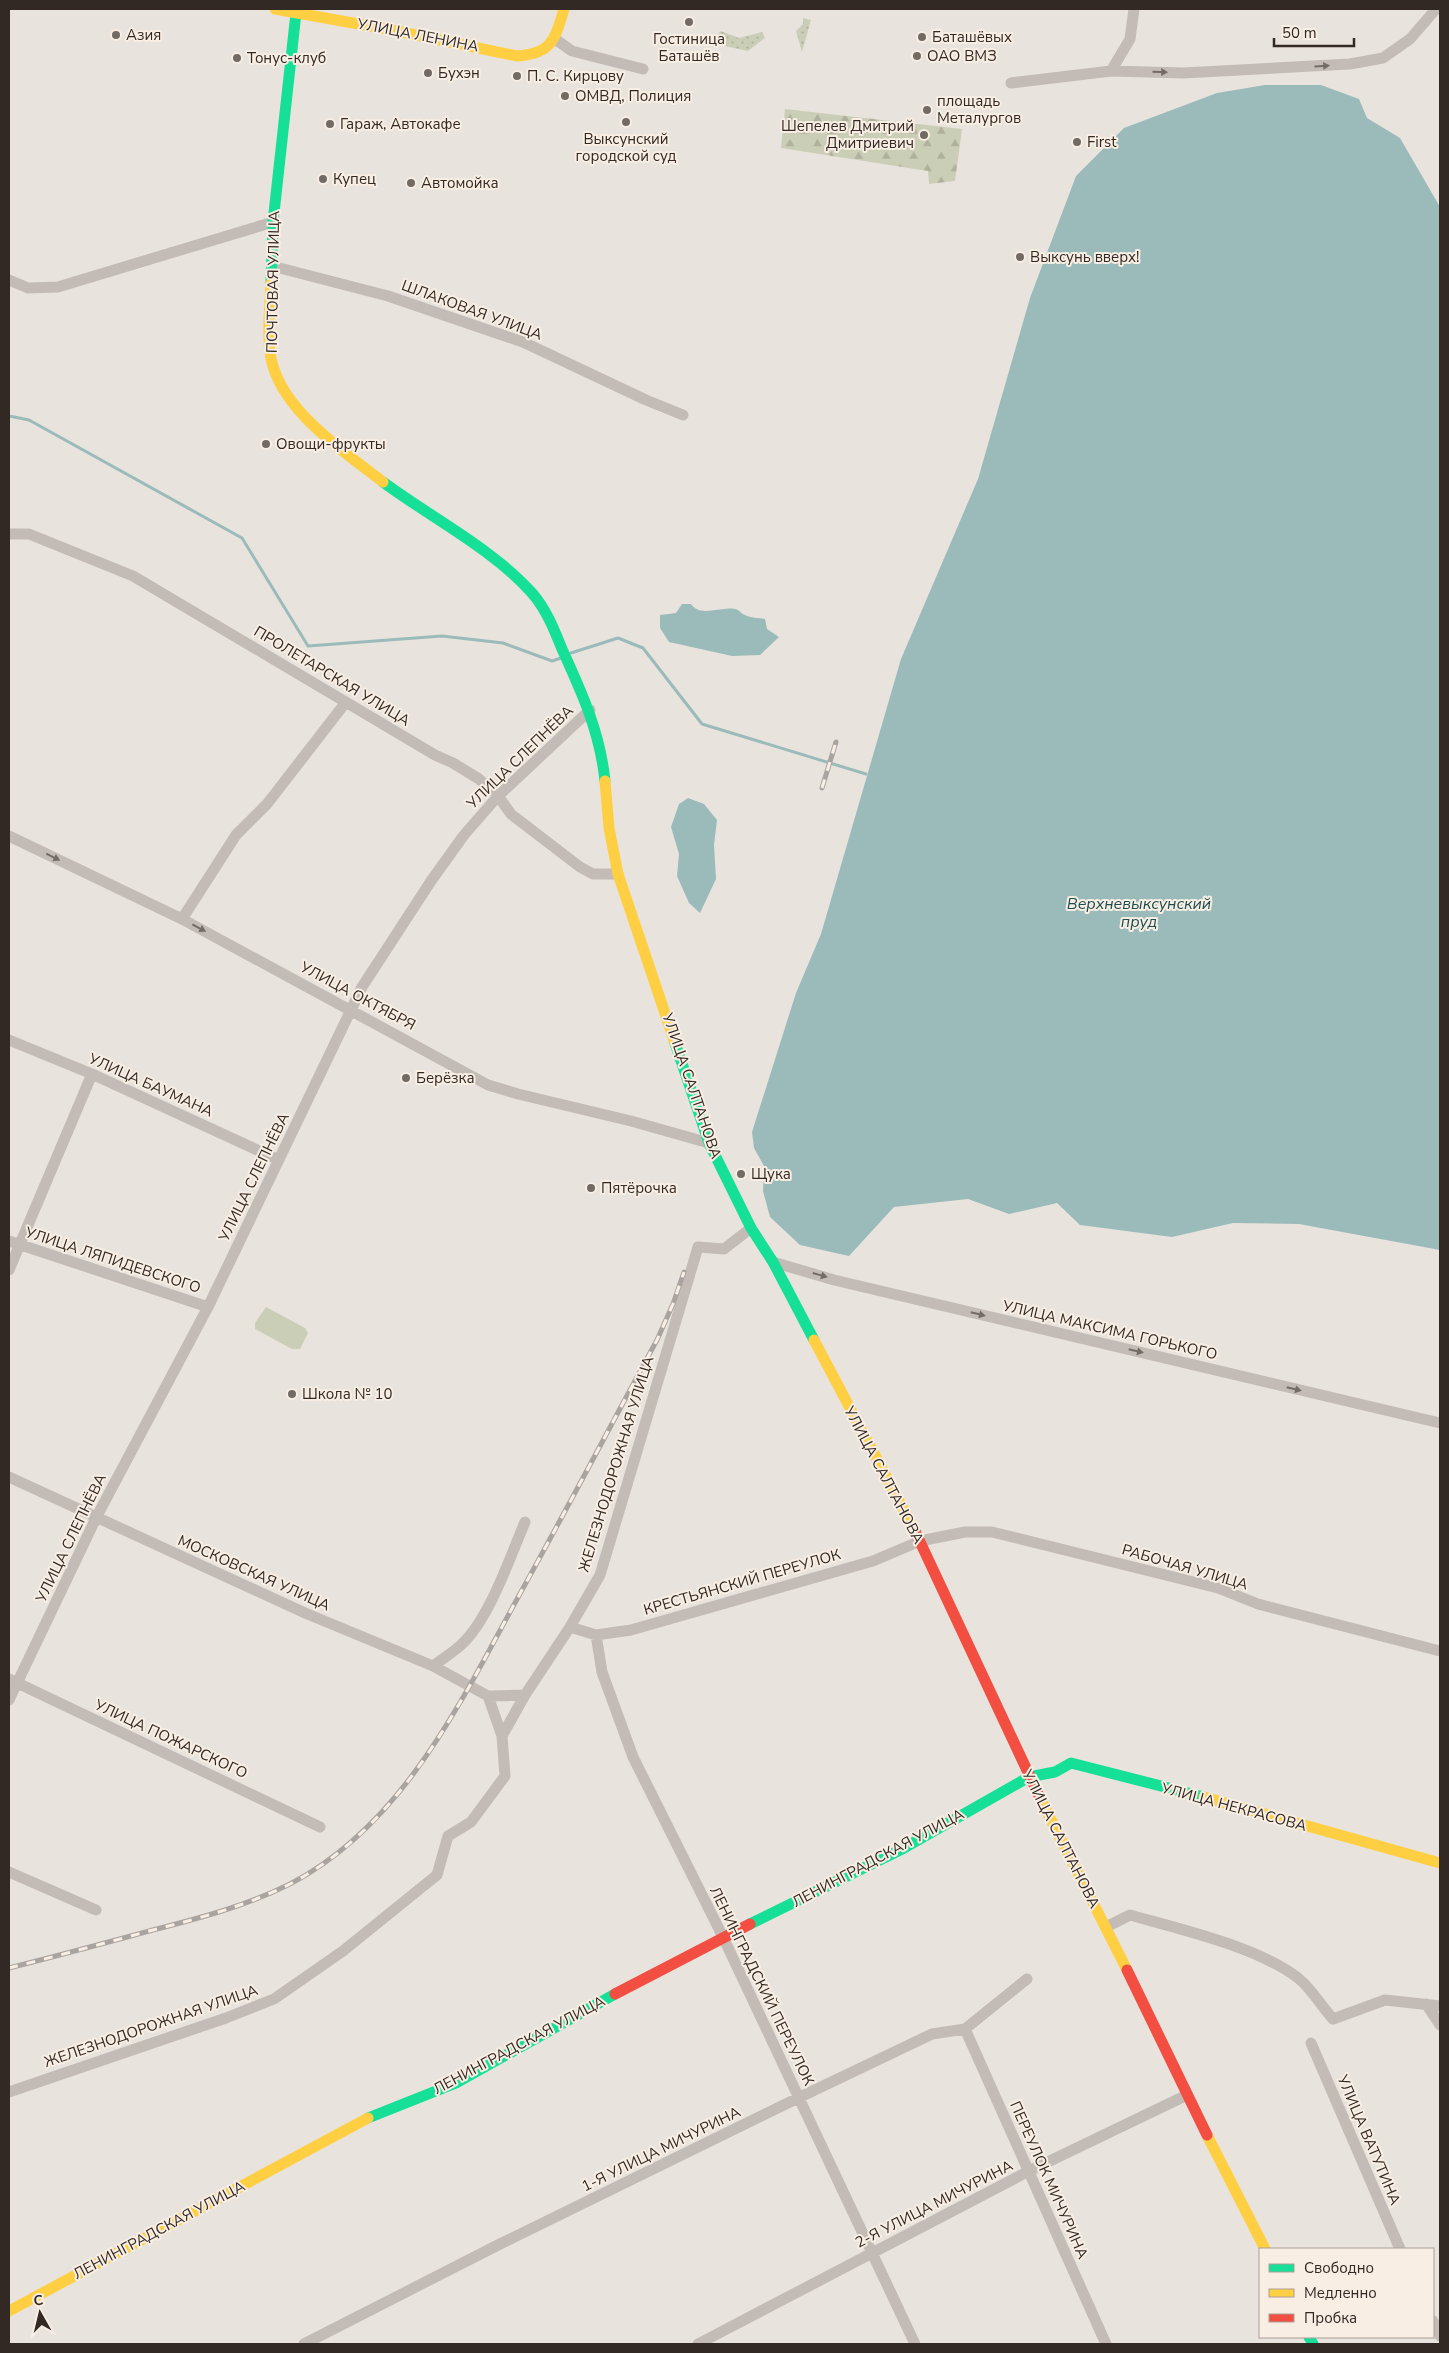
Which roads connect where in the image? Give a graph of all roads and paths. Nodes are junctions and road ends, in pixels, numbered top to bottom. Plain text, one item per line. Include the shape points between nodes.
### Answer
1 (275, 9) edge
2 (564, 9) edge
3 (1134, 9) edge
4 (1436, 9) edge
5 (296, 13) junction
6 (555, 39) junction
7 (643, 69) dead end
8 (1111, 71) junction
9 (1011, 83) dead end
10 (273, 222) junction
11 (272, 266) junction
12 (9, 280) edge
13 (683, 415) dead end
14 (9, 534) edge
15 (576, 676) joint
16 (346, 702) junction
17 (590, 710) junction
18 (498, 796) junction
19 (9, 836) edge
20 (618, 874) junction
21 (182, 919) junction
22 (350, 1008) junction
23 (9, 1040) edge
24 (92, 1074) junction
25 (709, 1143) junction
26 (279, 1160) junction
27 (751, 1228) junction
28 (9, 1241) edge
29 (20, 1245) junction
30 (773, 1262) junction
31 (9, 1270) edge
32 (208, 1308) junction
33 (1440, 1423) edge
34 (9, 1477) edge
35 (97, 1516) junction
36 (525, 1522) dead end
37 (920, 1541) junction
38 (570, 1627) junction
39 (596, 1635) junction
40 (1440, 1652) edge
41 (433, 1666) junction
42 (13, 1681) edge
43 (525, 1695) junction
44 (488, 1696) junction
45 (9, 1700) edge
46 (502, 1736) junction
47 (1029, 1777) junction
48 (320, 1827) dead end
49 (1440, 1862) edge
50 (9, 1872) edge
51 (96, 1910) dead end
52 (1106, 1927) junction
53 (723, 1938) junction
54 (1027, 1979) dead end
55 (1426, 2004) junction
56 (1440, 2006) edge
57 (1440, 2025) edge
58 (965, 2029) junction
59 (1311, 2043) dead end
60 (9, 2092) edge
61 (1186, 2094) junction
62 (798, 2098) junction
63 (1029, 2171) junction
64 (1264, 2248) edge
65 (1400, 2248) edge
66 (872, 2253) junction
67 (9, 2312) edge
68 (1434, 2323) edge
69 (1440, 2336) edge
70 (304, 2344) edge
71 (698, 2344) edge
72 (915, 2344) edge
73 (1106, 2344) edge

1 - 5 main road, УЛИЦА ЛЕНИНА
2 - 6 main road
3 - 8 street via 1130,40
8 -> 4 street via 1183,73 1350,64 1383,58 1410,39
5 - 6 main road, УЛИЦА ЛЕНИНА via 517,56 539,54
5 - 10 main road, ПОЧТОВАЯ УЛИЦА
6 - 7 street via 572,51
8 - 9 street
10 - 11 main road, ПОЧТОВАЯ УЛИЦА
10 - 12 street via 58,286 28,288
11 - 13 street, ШЛАКОВАЯ УЛИЦА via 388,296 523,342
11 - 15 main road, ПОЧТОВАЯ УЛИЦА via 270,353 274,372 286,396 334,444 410,502 494,559 532,592 545,610
14 - 16 street, ПРОЛЕТАРСКАЯ УЛИЦА via 29,534 133,576
15 - 17 main road, УЛИЦА САЛТАНОВА
16 - 18 street, ПРОЛЕТАРСКАЯ УЛИЦА via 453,763
16 - 21 street via 267,804 236,835
17 - 18 street, УЛИЦА СЛЕПНЁВА
17 - 20 main road, УЛИЦА САЛТАНОВА via 603,762 609,828
18 - 20 street, ПРОЛЕТАРСКАЯ УЛИЦА via 511,814 580,867 593,874
18 - 22 street, УЛИЦА СЛЕПНЁВА via 431,880
19 -> 21 street, УЛИЦА ОКТЯБРЯ
20 - 25 main road, УЛИЦА САЛТАНОВА
21 -> 22 street, УЛИЦА ОКТЯБРЯ
22 - 25 street, УЛИЦА ОКТЯБРЯ via 488,1085 632,1120
22 - 26 street, УЛИЦА СЛЕПНЁВА
23 - 24 street, УЛИЦА БАУМАНА
24 - 26 street, УЛИЦА БАУМАНА
24 - 29 street
25 - 27 main road, УЛИЦА САЛТАНОВА
26 - 32 street, УЛИЦА СЛЕПНЁВА
27 - 30 main road, УЛИЦА САЛТАНОВА
27 - 38 street, ЖЕЛЕЗНОДОРОЖНАЯ УЛИЦА via 724,1248 698,1247 600,1575
28 - 29 street, УЛИЦА ЛЯПИДЕВСКОГО
29 - 31 street
29 - 32 street, УЛИЦА ЛЯПИДЕВСКОГО
30 -> 33 street, УЛИЦА МАКСИМА ГОРЬКОГО via 852,1284
30 - 37 main road, УЛИЦА САЛТАНОВА
32 - 35 street, УЛИЦА СЛЕПНЁВА
34 - 35 street, МОСКОВСКАЯ УЛИЦА
35 - 41 street, МОСКОВСКАЯ УЛИЦА via 235,1582
35 - 42 street, УЛИЦА СЛЕПНЁВА
36 - 41 street via 486,1611 461,1645
37 - 39 street, КРЕСТЬЯНСКИЙ ПЕРЕУЛОК via 874,1561 631,1630
37 - 40 street, РАБОЧАЯ УЛИЦА via 965,1532 992,1532 1218,1588 1258,1604
37 - 47 main road, УЛИЦА САЛТАНОВА
38 - 39 street, КРЕСТЬЯНСКИЙ ПЕРЕУЛОК
38 - 43 street, ЖЕЛЕЗНОДОРОЖНАЯ УЛИЦА
39 - 53 street, ЛЕНИНГРАДСКИЙ ПЕРЕУЛОК via 602,1672 633,1756
41 - 44 street, МОСКОВСКАЯ УЛИЦА
42 - 45 street, УЛИЦА СЛЕПНЁВА
42 - 48 street, УЛИЦА ПОЖАРСКОГО
43 - 44 street
43 - 46 street, ЖЕЛЕЗНОДОРОЖНАЯ УЛИЦА
44 - 46 street
46 - 60 street, ЖЕЛЕЗНОДОРОЖНАЯ УЛИЦА via 505,1776 471,1822 448,1836 437,1875 343,1951 274,1999 251,2010
47 - 49 main road, УЛИЦА НЕКРАСОВА via 1055,1772 1070,1763
47 - 52 main road, УЛИЦА САЛТАНОВА
47 - 53 main road, ЛЕНИНГРАДСКАЯ УЛИЦА via 904,1848
50 - 51 street
52 - 55 street via 1130,1915 1194,1933 1263,1958 1299,1979 1333,2019 1385,2000
52 - 61 main road, УЛИЦА САЛТАНОВА
53 - 62 street, ЛЕНИНГРАДСКИЙ ПЕРЕУЛОК
53 - 67 main road, ЛЕНИНГРАДСКАЯ УЛИЦА via 590,2007 456,2083 370,2118
54 - 58 street
55 - 56 street
55 - 57 street
58 - 62 street, 1-Я УЛИЦА МИЧУРИНА via 932,2034
58 - 63 street, ПЕРЕУЛОК МИЧУРИНА
59 - 65 street, УЛИЦА ВАТУТИНА
61 - 63 street, 2-Я УЛИЦА МИЧУРИНА
61 - 64 main road, УЛИЦА САЛТАНОВА
62 - 66 street, ЛЕНИНГРАДСКИЙ ПЕРЕУЛОК
62 - 70 street, 1-Я УЛИЦА МИЧУРИНА
63 - 66 street, 2-Я УЛИЦА МИЧУРИНА
63 - 73 street, ПЕРЕУЛОК МИЧУРИНА
66 - 71 street, 2-Я УЛИЦА МИЧУРИНА
66 - 72 street, ЛЕНИНГРАДСКИЙ ПЕРЕУЛОК
68 - 69 street

